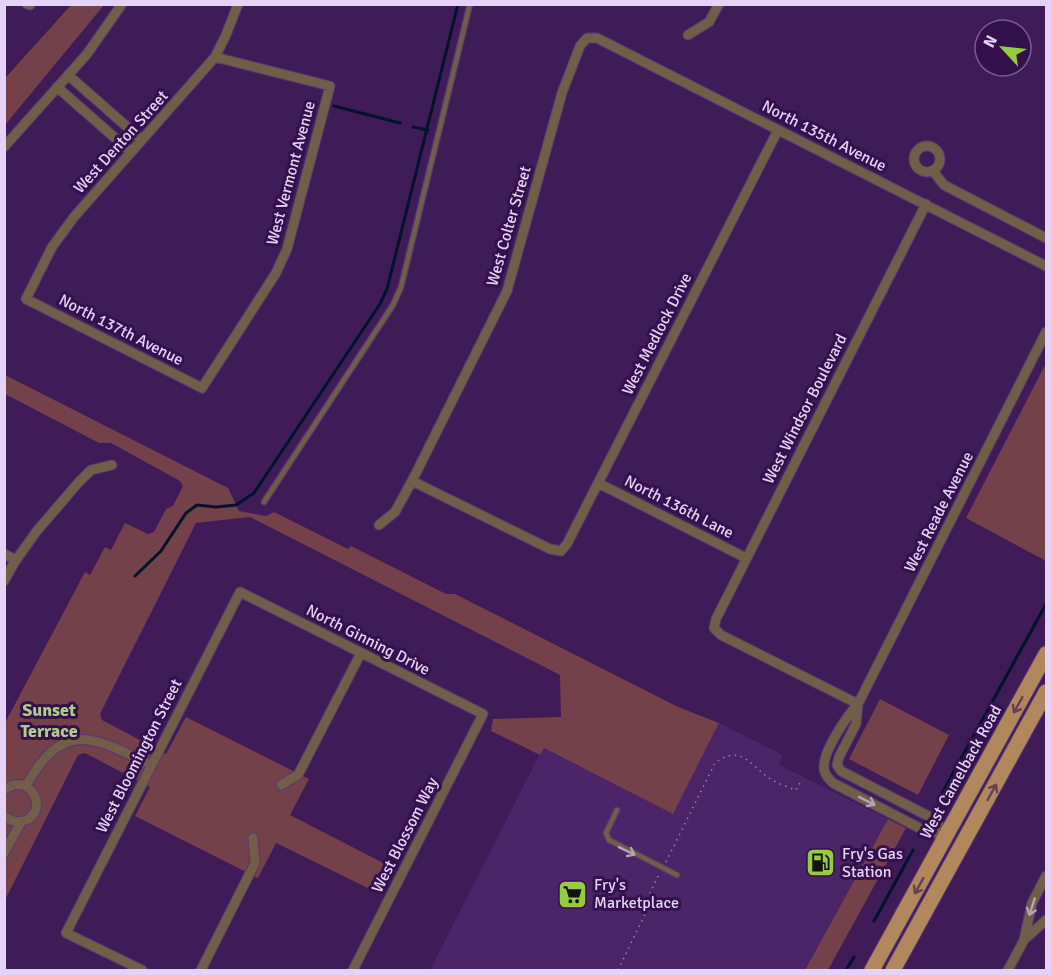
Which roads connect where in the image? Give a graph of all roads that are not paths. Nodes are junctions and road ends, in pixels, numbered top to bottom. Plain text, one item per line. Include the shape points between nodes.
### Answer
1 (122, 4) edge
2 (238, 4) edge
3 (470, 4) edge
4 (719, 4) edge
5 (688, 35) dead end
6 (587, 38) joint
7 (215, 57) junction
8 (68, 75) junction
9 (57, 87) junction
10 (106, 109) junction
11 (96, 121) junction
12 (778, 130) junction
13 (142, 141) junction
14 (4, 147) edge
15 (131, 152) junction
16 (933, 171) dead end
17 (926, 204) junction
18 (1047, 238) edge
19 (1047, 267) edge
20 (26, 300) joint
21 (1047, 333) edge
22 (202, 388) joint
23 (112, 465) dead end
24 (412, 481) junction
25 (598, 483) junction
26 (264, 502) dead end
27 (379, 525) dead end
28 (4, 554) edge
29 (746, 558) junction
30 (16, 560) junction
31 (4, 581) edge
32 (240, 592) joint
33 (361, 653) junction
34 (1047, 654) edge
35 (1047, 692) edge
36 (858, 704) junction
37 (483, 714) joint
38 (839, 729) junction
39 (851, 734) junction
40 (151, 765) junction
41 (837, 765) junction
42 (824, 766) junction
43 (281, 785) dead end
44 (26, 786) junction
45 (4, 790) edge
46 (617, 810) dead end
47 (4, 816) edge
48 (21, 822) junction
49 (947, 835) junction
50 (253, 838) dead end
51 (963, 843) junction
52 (4, 853) edge
53 (677, 875) dead end
54 (1047, 876) edge
55 (1047, 921) edge
56 (1024, 940) junction
57 (142, 970) edge
58 (201, 970) edge
59 (353, 970) edge
60 (872, 970) edge
61 (893, 970) edge
62 (1008, 970) edge

1 - 8 street
2 - 7 street, West Denton Street
3 - 26 lane via 401,287
4 - 5 street via 709,22
6 - 12 street, North 135th Avenue via 597,38
6 - 24 street, West Colter Street via 580,46 562,93 507,291
7 - 13 street, West Denton Street
7 - 22 street, West Vermont Avenue via 330,86 287,249 276,273
8 - 9 street
8 - 10 street
9 - 11 street
9 - 14 street
10 - 11 street
10 - 13 street
11 - 15 street
12 - 17 street, North 135th Avenue
12 - 25 street, West Medlock Drive
13 - 15 street, West Denton Street
15 - 20 street, West Denton Street via 52,247
16 - 18 street via 944,185
17 - 19 street, North 135th Avenue
17 - 29 street, West Windsor Boulevard
20 - 22 street, North 137th Avenue
21 - 36 street, West Reade Avenue
23 - 30 street via 91,470
24 - 25 street, West Medlock Drive via 561,551
24 - 27 street, West Colter Street via 394,512
25 - 29 street, North 136th Lane
28 - 30 street
29 - 36 street, West Windsor Boulevard via 714,628
30 - 31 street
32 - 33 street, North Ginning Drive
32 - 40 street, West Bloomington Street
33 - 37 street, North Ginning Drive
33 - 43 street via 298,775
34 -> 49 main road, West Camelback Road
51 -> 35 main road
36 - 38 street, West Reade Avenue
36 - 39 street, West Reade Avenue
37 - 59 street, West Blossom Way
38 - 39 street
38 - 42 street, West Reade Avenue
39 - 41 street, West Reade Avenue
40 - 44 street via 105,743 78,740 49,752
40 - 57 street, West Bloomington Street via 66,933
41 - 42 street
41 - 49 street via 841,771 934,819
42 -> 49 street via 833,783 927,832
44 - 45 street via 15,784
44 - 48 street via 36,797 36,808
46 -> 53 lane via 606,833 609,840
47 - 48 street
48 - 52 street
49 - 51 main road
49 -> 60 main road, West Camelback Road
50 - 58 street via 255,863
51 - 61 main road
54 -> 56 street via 1032,903
55 - 56 street
56 - 62 street

